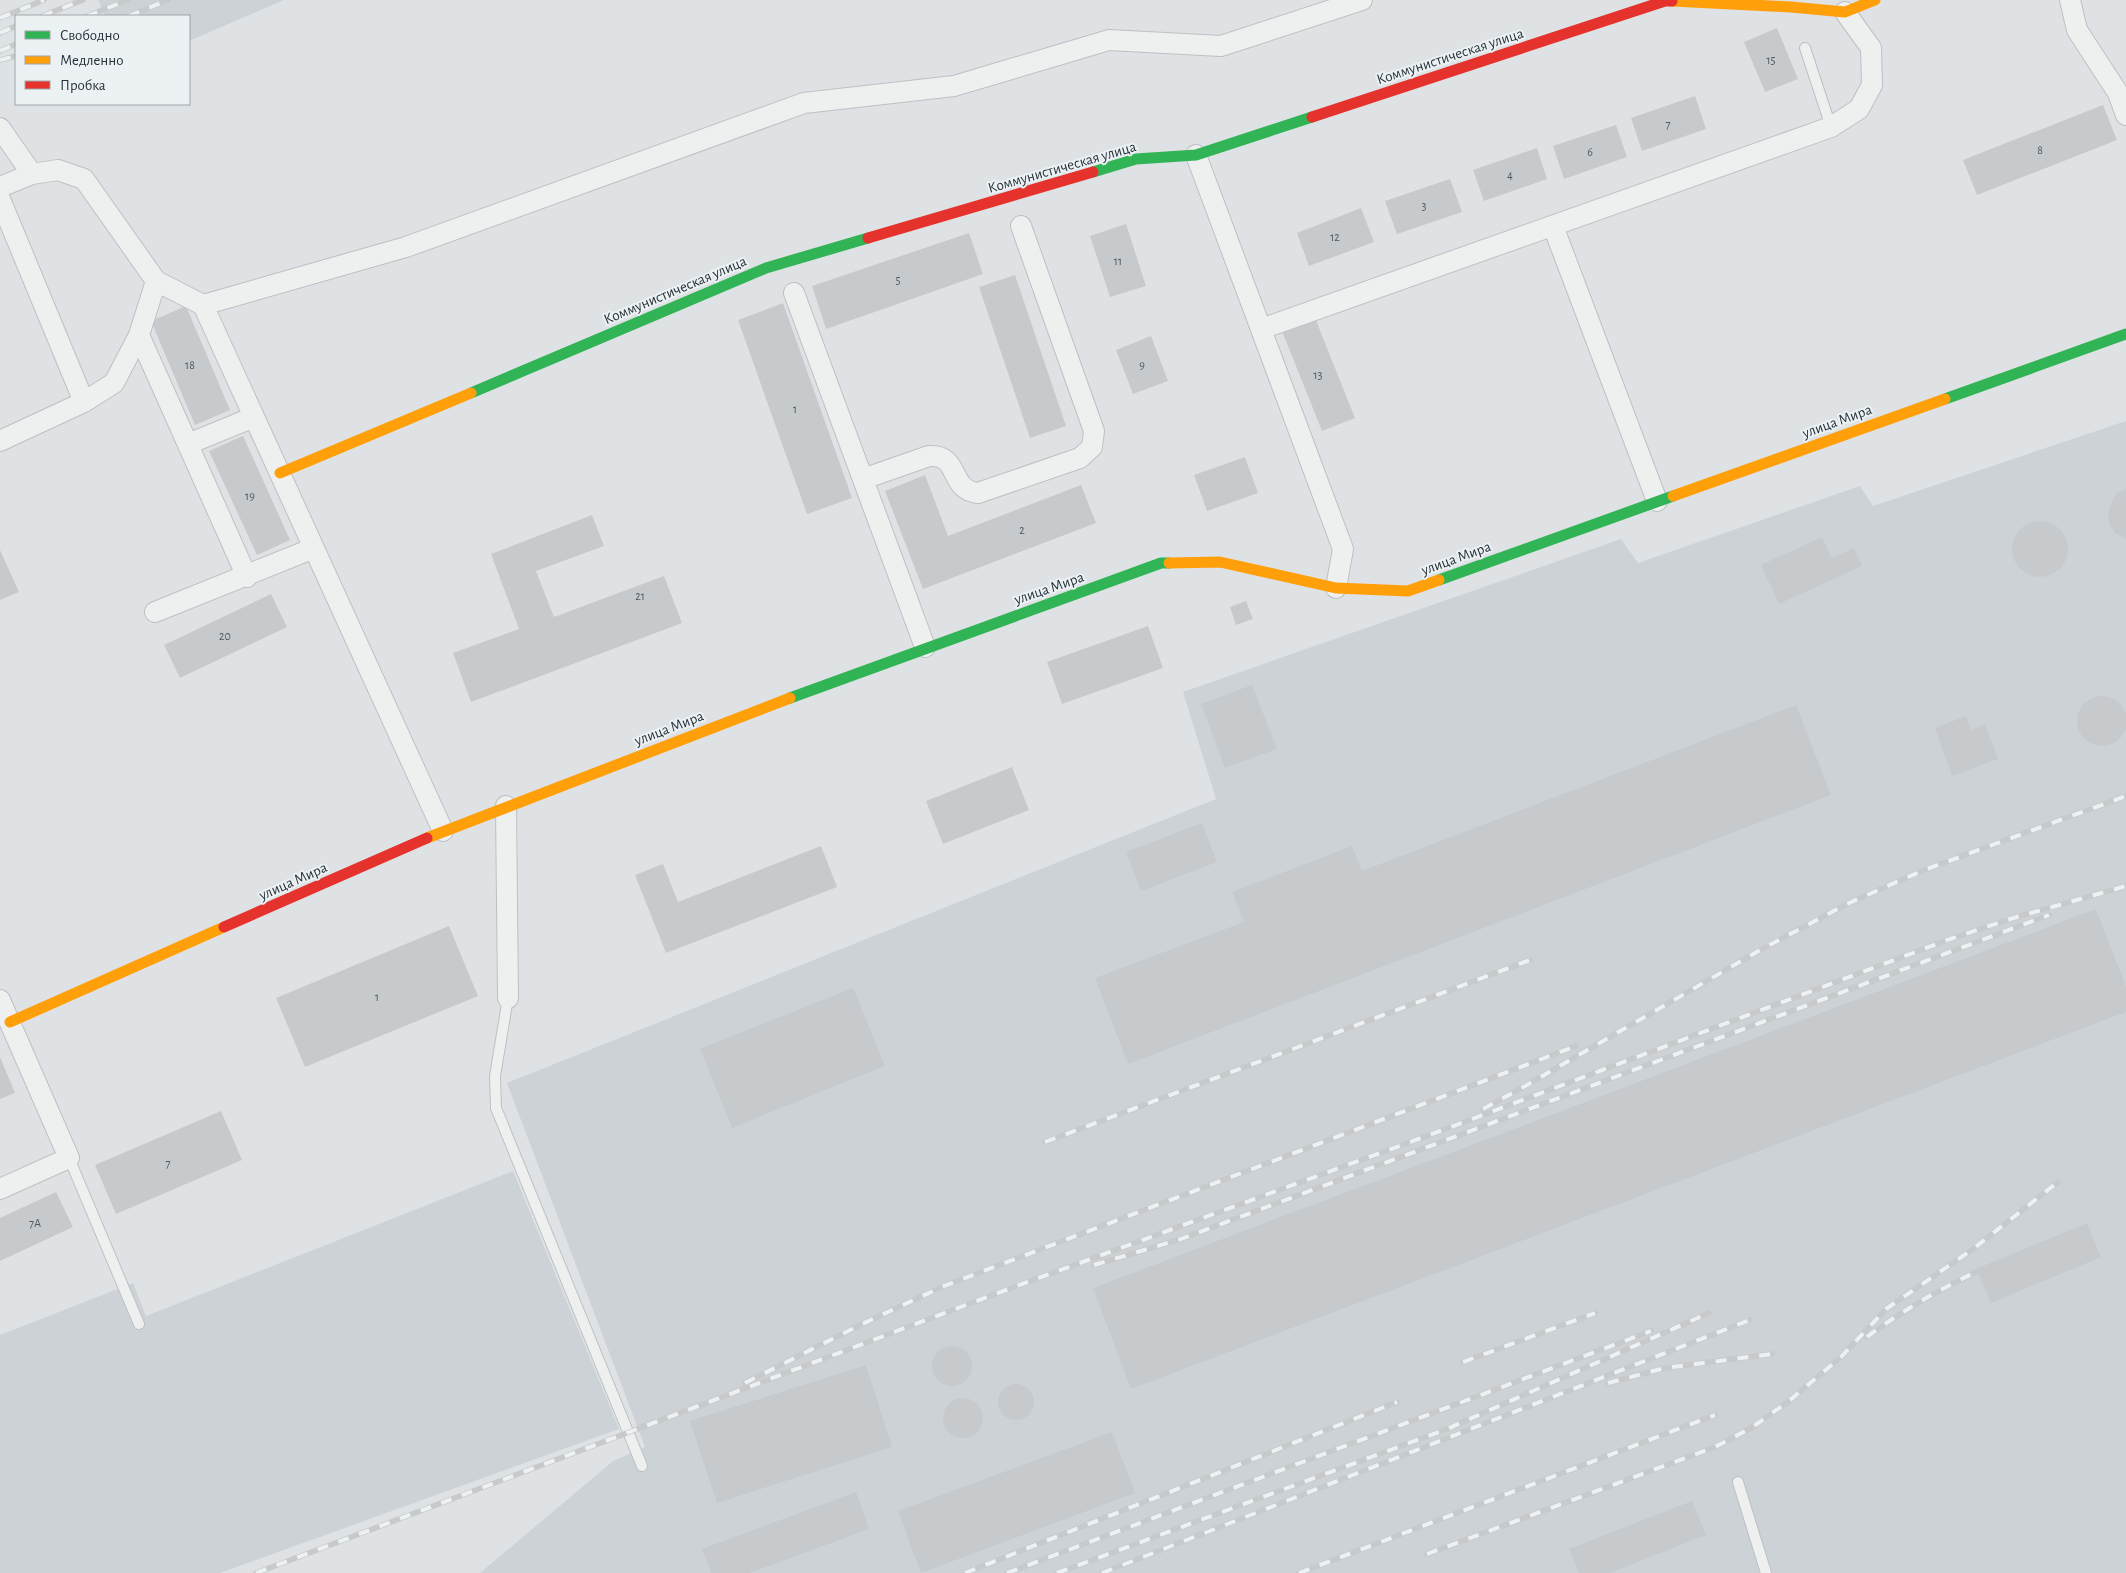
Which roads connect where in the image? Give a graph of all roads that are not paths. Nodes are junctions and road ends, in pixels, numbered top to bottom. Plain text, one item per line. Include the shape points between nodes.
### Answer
1 (1362, 0) edge
2 (1875, 0) edge
3 (2070, 0) edge
4 (1845, 12) junction
5 (1805, 48) dead end
6 (2126, 115) edge
7 (1831, 127) junction
8 (0, 128) edge
9 (1196, 155) junction
10 (32, 174) junction
11 (0, 187) edge
12 (0, 199) edge
13 (1021, 226) dead end
14 (1553, 226) junction
15 (156, 280) junction
16 (794, 293) dead end
17 (203, 305) junction
18 (1261, 329) junction
19 (2126, 334) edge
20 (139, 335) junction
21 (84, 402) junction
22 (254, 417) junction
23 (0, 441) edge
24 (188, 444) junction
25 (280, 473) junction
26 (863, 479) junction
27 (1657, 501) junction
28 (314, 548) junction
29 (246, 576) junction
30 (1336, 588) junction
31 (155, 612) dead end
32 (925, 647) junction
33 (506, 806) junction
34 (443, 831) junction
35 (508, 998) joint
36 (0, 1000) edge
37 (10, 1022) junction
38 (69, 1158) junction
39 (0, 1189) edge
40 (138, 1324) dead end
41 (642, 1466) dead end
42 (1738, 1482) dead end
43 (1766, 1573) edge

1 - 17 street via 1221,46 1109,40 954,86 804,103 406,247
2 - 4 street, Коммунистическая улица
3 - 6 street via 2077,30 2118,93
4 - 7 street via 1871,48 1872,85 1859,109
4 - 9 street, Коммунистическая улица via 1665,1
5 - 7 lane
7 - 14 street
8 - 10 street
9 - 18 street
9 - 25 street, Коммунистическая улица via 1136,159 766,268
10 - 11 street
10 - 15 street via 58,170 84,179
12 - 21 street
13 - 26 street via 1094,431 1092,447 1080,458 978,492 968,492 960,485 949,461 938,455
14 - 18 street
14 - 27 street
15 - 17 street
15 - 20 street
16 - 26 street
17 - 22 street
18 - 30 street via 1343,549
19 - 27 street, улица Мира
20 - 21 street via 114,383
20 - 24 street
21 - 23 street
22 - 24 street
22 - 25 street
24 - 29 street
25 - 28 street
26 - 32 street
27 - 30 street, улица Мира via 1408,591
28 - 29 street
28 - 34 street
29 - 31 street
30 - 32 street, улица Мира via 1220,562 1161,563
32 - 33 street, улица Мира
33 - 34 street, улица Мира
33 - 35 street
34 - 37 street, улица Мира
35 - 41 lane via 495,1076 496,1108
36 - 37 street
37 - 38 street
38 - 39 street
38 - 40 lane
42 - 43 lane

